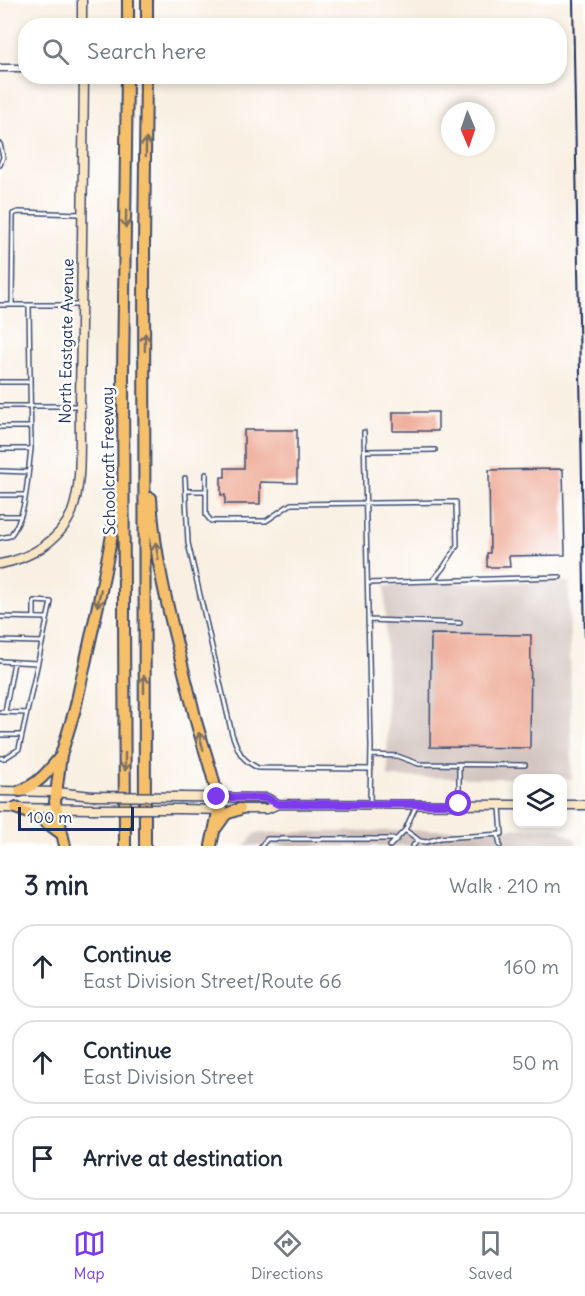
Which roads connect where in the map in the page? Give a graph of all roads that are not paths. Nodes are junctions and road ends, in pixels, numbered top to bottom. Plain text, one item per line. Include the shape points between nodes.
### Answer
1 (82, 0) edge
2 (128, 0) edge
3 (147, 0) edge
4 (82, 18) edge
5 (128, 18) edge
6 (147, 18) edge
7 (0, 68) edge
8 (18, 68) edge
9 (84, 84) edge
10 (127, 84) edge
11 (146, 84) edge
12 (0, 144) edge
13 (0, 165) edge
14 (82, 214) junction
15 (0, 305) edge
16 (12, 305) junction
17 (81, 305) junction
18 (29, 306) junction
19 (144, 372) junction
20 (123, 373) junction
21 (0, 382) edge
22 (30, 382) junction
23 (0, 406) edge
24 (30, 406) junction
25 (80, 406) junction
26 (0, 427) edge
27 (31, 427) junction
28 (364, 432) dead end
29 (31, 448) junction
30 (0, 449) edge
31 (435, 450) dead end
32 (365, 451) junction
33 (0, 471) edge
34 (28, 471) junction
35 (206, 474) dead end
36 (185, 478) dead end
37 (186, 491) junction
38 (206, 491) junction
39 (0, 495) edge
40 (24, 495) junction
41 (366, 504) junction
42 (0, 516) edge
43 (20, 516) junction
44 (0, 538) edge
45 (0, 564) edge
46 (560, 577) dead end
47 (433, 580) junction
48 (368, 583) junction
49 (0, 617) edge
50 (34, 618) junction
51 (47, 618) junction
52 (368, 620) junction
53 (460, 623) dead end
54 (0, 641) edge
55 (42, 642) junction
56 (0, 661) edge
57 (14, 662) junction
58 (38, 663) junction
59 (0, 712) edge
60 (5, 712) junction
61 (27, 713) junction
62 (0, 735) edge
63 (22, 735) junction
64 (61, 755) junction
65 (371, 755) junction
66 (0, 758) edge
67 (459, 764) junction
68 (525, 765) dead end
69 (371, 769) junction
70 (0, 791) edge
71 (20, 791) junction
72 (56, 792) junction
73 (217, 797) junction
74 (278, 804) junction
75 (459, 804) junction
76 (370, 805) junction
77 (417, 805) junction
78 (500, 805) junction
79 (513, 805) edge
80 (567, 805) edge
81 (585, 805) edge
82 (0, 808) edge
83 (16, 808) junction
84 (56, 809) junction
85 (240, 809) junction
86 (218, 810) junction
87 (405, 830) junction
88 (498, 834) junction
89 (397, 838) junction
90 (63, 840) edge
91 (418, 840) junction
92 (212, 841) edge
93 (430, 841) junction
94 (125, 846) edge
95 (145, 846) edge
96 (261, 846) edge
97 (390, 846) edge
98 (413, 846) edge
99 (433, 846) edge
100 (500, 846) edge

1 - 4 main road
2 - 5 highway
3 - 6 highway
7 - 8 street
9 - 14 main road, North Eastgate Avenue
10 -> 20 highway, Schoolcraft Freeway
19 -> 11 highway
12 - 13 lane
14 - 16 lane via 13,214
14 - 17 main road, North Eastgate Avenue
15 - 16 lane
16 - 18 lane
17 - 18 lane
17 - 25 main road, North Eastgate Avenue
18 - 22 lane
73 -> 19 highway via 156,549
95 -> 19 highway
20 -> 64 highway via 112,535 75,709
20 -> 94 highway, Schoolcraft Freeway
21 - 22 lane
22 - 24 lane
23 - 24 lane
24 - 25 lane
24 - 27 lane
25 - 45 main road, North Eastgate Avenue via 77,485 67,521 40,549
26 - 27 lane
27 - 29 lane
28 - 32 lane
29 - 30 lane
29 - 34 lane
31 - 32 lane
32 - 41 lane
33 - 34 lane
34 - 40 lane
35 - 38 lane
36 - 37 lane
37 - 38 lane
37 - 69 lane via 188,543 240,755 258,768
38 - 41 lane via 206,515 212,521 266,521 291,504
39 - 40 lane
40 - 43 lane
41 - 47 lane via 456,502 457,546
41 - 48 lane
42 - 43 lane
43 - 44 lane via 19,526 10,536
46 - 47 lane
47 - 48 lane
48 - 52 lane
49 - 50 lane
50 - 51 lane
50 - 51 lane via 34,601 51,602
51 - 55 lane
52 - 53 lane
52 - 65 lane
54 - 55 lane
55 - 58 lane
56 - 57 lane
57 - 58 lane
57 - 60 lane
58 - 61 lane
59 - 60 lane
60 - 61 lane
61 - 63 lane
62 - 63 lane
63 - 66 lane via 20,749
64 - 71 highway via 43,778
64 - 72 highway
65 - 67 lane via 397,756 419,764
65 - 69 lane
67 - 68 lane
67 - 75 lane
69 - 76 lane
70 - 71 main road
71 - 72 main road
72 - 73 main road, bridge
72 - 84 highway
73 - 74 main road via 267,798
73 - 86 highway
74 - 76 main road
74 - 85 main road via 267,809
75 - 77 main road
75 - 78 main road
76 - 77 main road
77 - 87 lane
78 - 79 main road
78 - 88 lane via 502,834
80 - 81 main road
82 - 83 main road
83 - 84 main road
83 - 90 highway via 40,818
84 - 86 main road, bridge
84 - 90 highway
85 - 86 main road
85 - 92 highway via 222,818
86 - 92 highway
87 - 89 lane
87 - 91 lane
88 - 93 lane
88 - 100 lane
89 - 96 lane via 267,839
89 - 97 lane
91 - 93 lane
91 - 98 lane
93 - 99 lane

